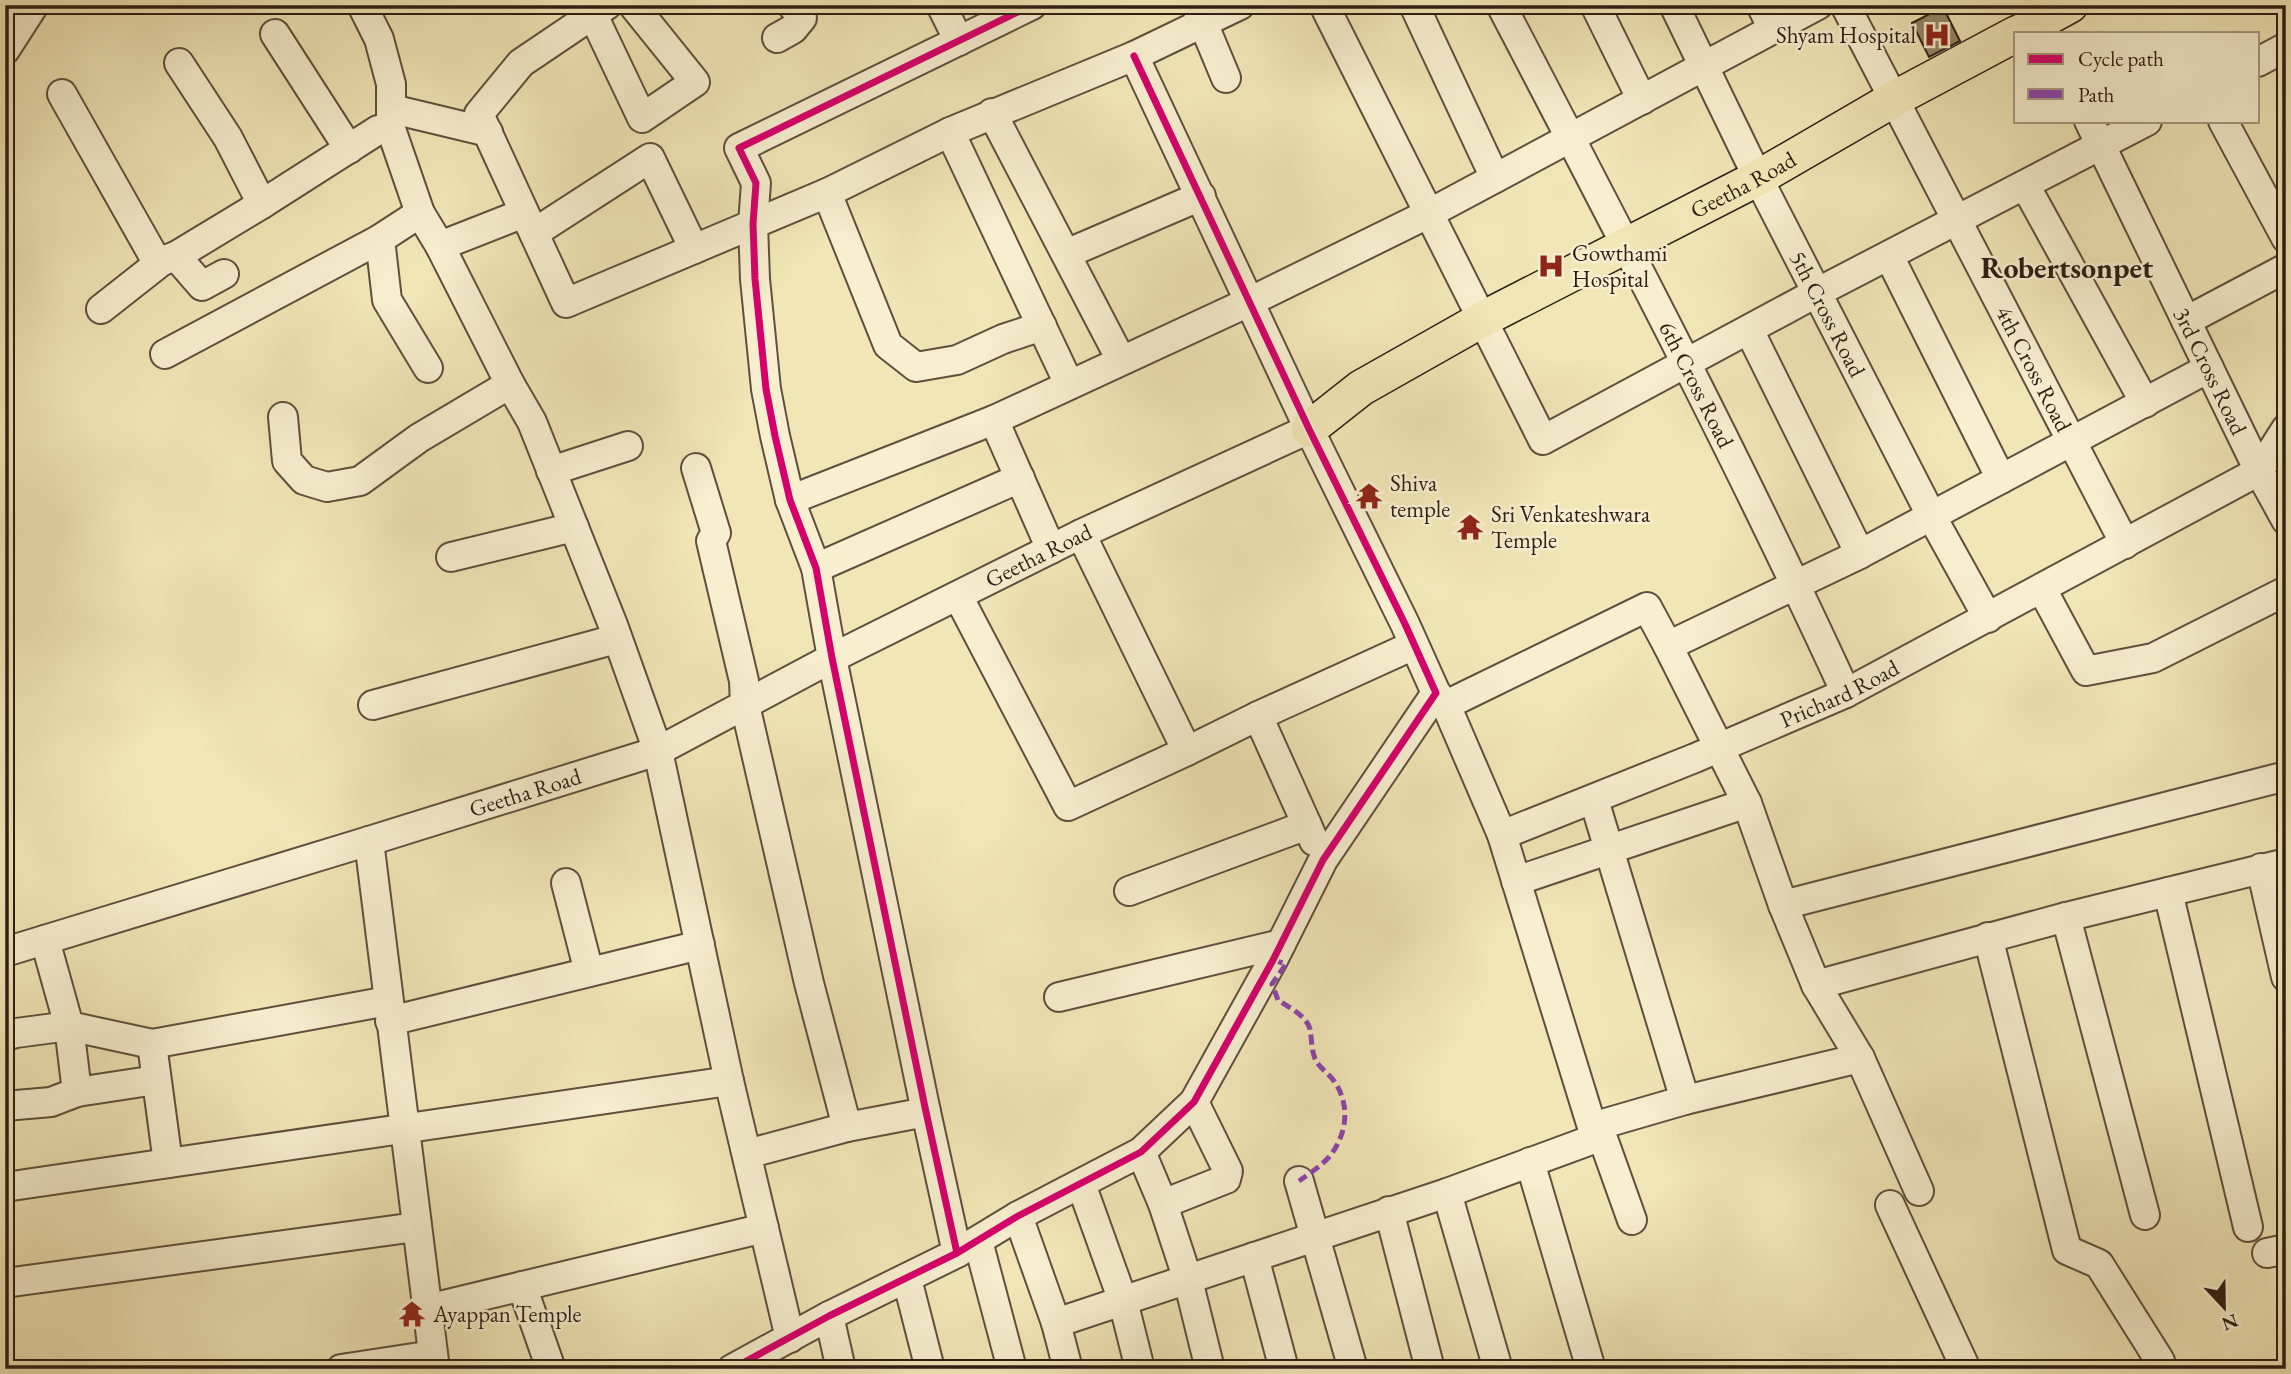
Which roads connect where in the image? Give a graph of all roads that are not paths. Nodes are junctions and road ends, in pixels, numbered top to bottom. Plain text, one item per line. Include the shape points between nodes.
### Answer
1 (34, 5) edge
2 (362, 5) edge
3 (633, 5) edge
4 (792, 5) edge
5 (941, 5) edge
6 (1240, 5) edge
7 (1324, 5) edge
8 (1414, 5) edge
9 (1501, 5) edge
10 (1595, 5) edge
11 (1674, 5) edge
12 (1818, 5) edge
13 (1845, 5) edge
14 (1029, 6) edge
15 (600, 10) edge
16 (1199, 14) edge
17 (1767, 17) edge
18 (2038, 22) edge
19 (2019, 32) edge
20 (275, 34) dead end
21 (2014, 35) edge
22 (777, 38) dead end
23 (959, 41) junction
24 (2286, 47) edge
25 (5, 50) edge
26 (1134, 56) junction
27 (2260, 61) edge
28 (178, 63) dead end
29 (1705, 66) junction
30 (1226, 78) dead end
31 (62, 94) dead end
32 (1894, 99) junction
33 (1642, 100) junction
34 (992, 114) junction
35 (391, 119) junction
36 (2143, 122) edge
37 (2224, 122) edge
38 (488, 132) junction
39 (950, 132) junction
40 (2095, 133) edge
41 (1571, 138) junction
42 (349, 149) junction
43 (1495, 178) junction
44 (1758, 178) junction
45 (2025, 185) junction
46 (827, 193) junction
47 (1201, 196) junction
48 (262, 204) junction
49 (420, 213) junction
50 (1430, 213) junction
51 (1957, 221) junction
52 (529, 223) junction
53 (753, 224) junction
54 (2286, 238) edge
55 (380, 239) junction
56 (1626, 245) junction
57 (440, 246) junction
58 (694, 249) junction
59 (1066, 254) junction
60 (1889, 256) junction
61 (169, 258) junction
62 (2286, 268) edge
63 (224, 274) dead end
64 (1818, 292) junction
65 (1251, 301) junction
66 (101, 309) dead end
67 (1483, 319) junction
68 (2186, 321) junction
69 (1042, 326) junction
70 (1749, 330) junction
71 (165, 354) dead end
72 (1121, 360) junction
73 (1687, 363) junction
74 (428, 368) dead end
75 (2209, 368) junction
76 (510, 384) junction
77 (1069, 384) junction
78 (2145, 403) junction
79 (283, 417) dead end
80 (994, 420) junction
81 (1309, 429) junction
82 (2286, 429) edge
83 (2072, 442) junction
84 (628, 446) dead end
85 (696, 468) dead end
86 (551, 471) junction
87 (2259, 471) junction
88 (1020, 478) junction
89 (2001, 480) junction
90 (790, 500) junction
91 (1932, 517) junction
92 (2286, 520) edge
93 (574, 527) junction
94 (1081, 534) junction
95 (2125, 544) junction
96 (1051, 549) junction
97 (1860, 554) junction
98 (451, 557) dead end
99 (816, 568) junction
100 (1797, 586) junction
101 (2042, 589) junction
102 (2286, 591) edge
103 (958, 596) junction
104 (1989, 618) junction
105 (616, 639) junction
106 (1414, 645) junction
107 (1668, 646) junction
108 (832, 658) junction
109 (1846, 693) junction
110 (1441, 699) junction
111 (373, 705) dead end
112 (744, 705) junction
113 (1258, 716) junction
114 (1720, 748) junction
115 (658, 751) junction
116 (1187, 751) junction
117 (2286, 776) edge
118 (1594, 800) junction
119 (1747, 803) junction
120 (1307, 825) junction
121 (1502, 835) junction
122 (369, 841) junction
123 (1609, 849) junction
124 (1323, 860) junction
125 (2273, 865) edge
126 (1516, 881) junction
127 (566, 883) dead end
128 (1129, 891) dead end
129 (2168, 892) junction
130 (1783, 905) junction
131 (2066, 917) junction
132 (1988, 937) junction
133 (45, 940) junction
134 (1281, 944) junction
135 (700, 945) junction
136 (5, 952) edge
137 (589, 972) junction
138 (2286, 977) edge
139 (1816, 985) junction
140 (1059, 997) dead end
141 (389, 1011) junction
142 (68, 1026) junction
143 (5, 1037) edge
144 (152, 1044) junction
145 (1860, 1058) junction
146 (156, 1080) junction
147 (729, 1081) junction
148 (77, 1091) junction
149 (1685, 1100) junction
150 (1194, 1102) junction
151 (5, 1106) edge
152 (926, 1112) junction
153 (847, 1127) junction
154 (404, 1130) junction
155 (1597, 1131) junction
156 (1141, 1152) junction
157 (747, 1154) junction
158 (1530, 1162) junction
159 (168, 1163) junction
160 (1299, 1181) dead end
161 (1081, 1184) junction
162 (5, 1187) edge
163 (1919, 1191) dead end
164 (1447, 1193) junction
165 (1163, 1204) junction
166 (1889, 1205) dead end
167 (1389, 1211) junction
168 (2145, 1215) dead end
169 (1018, 1216) junction
170 (1632, 1220) dead end
171 (416, 1227) junction
172 (2248, 1227) dead end
173 (764, 1228) junction
174 (1316, 1236) junction
175 (968, 1247) junction
176 (1254, 1257) junction
177 (907, 1279) junction
178 (1188, 1280) junction
179 (5, 1283) edge
180 (522, 1286) junction
181 (1123, 1301) junction
182 (427, 1309) junction
183 (829, 1316) junction
184 (1056, 1323) junction
185 (790, 1338) junction
186 (2160, 1361) dead end
187 (434, 1362) edge
188 (341, 1369) edge
189 (551, 1369) edge
190 (732, 1369) edge
191 (841, 1369) edge
192 (930, 1369) edge
193 (1012, 1369) edge
194 (1068, 1369) edge
195 (1140, 1369) edge
196 (1210, 1369) edge
197 (1284, 1369) edge
198 (1353, 1369) edge
199 (1430, 1369) edge
200 (1499, 1369) edge
201 (1591, 1369) edge
202 (1966, 1369) edge

1 - 25 street
2 - 35 street via 379,39 391,84
3 - 15 street via 695,82 642,118
4 - 22 street via 802,18
5 - 23 street
6 - 16 street
7 - 50 street
8 - 43 street
9 - 41 street, 6th Cross Road
10 - 33 street
11 - 29 street, 5th Cross Road
12 - 17 street
13 - 32 street, 4th Cross Road
14 - 23 street
15 - 38 street via 521,63 479,114
16 - 26 street
16 - 30 street
17 - 29 street
18 - 19 main road, Geetha Road
20 - 42 street
21 - 32 main road, Geetha Road
23 - 53 street via 739,148 756,183
24 - 27 street
26 - 34 street
26 - 47 street
28 - 48 street via 228,138
29 - 33 street
29 - 44 street, 5th Cross Road
31 - 61 street via 153,255
32 - 44 main road, Geetha Road
32 - 51 street, 4th Cross Road
33 - 41 street
34 - 39 street
34 - 59 street
35 - 38 street
35 - 42 street
35 - 49 street
36 - 40 street
37 - 54 street
38 - 52 street
39 - 46 street
39 - 69 street
40 - 45 street
40 - 68 street, 3rd Cross Road
41 - 43 street
41 - 56 street, 6th Cross Road
42 - 48 street
43 - 50 street
44 - 56 main road, Geetha Road
44 - 64 street, 5th Cross Road
45 - 51 street
45 - 78 street
46 - 53 street
46 - 69 street via 888,345 916,367 957,360
47 - 59 street
47 - 65 street
48 - 61 street
49 - 55 street
49 - 57 street
50 - 65 street
50 - 67 street
51 - 60 street
51 - 83 street, 4th Cross Road
52 - 57 street
52 - 58 street via 566,303
52 - 58 street via 650,158
53 - 58 street
53 - 90 street via 766,389
55 - 71 street
55 - 74 street via 387,300
56 - 67 main road, Geetha Road
56 - 73 street, 6th Cross Road
57 - 76 street
59 - 72 street
60 - 64 street
60 - 89 street
61 - 63 street via 202,286
61 - 66 street
62 - 68 street
64 - 70 street
64 - 91 street, 5th Cross Road
65 - 72 street
65 - 81 street
67 - 73 street via 1543,440
67 - 81 main road, Geetha Road via 1361,388
68 - 75 street, 3rd Cross Road
69 - 77 street
70 - 73 street
70 - 97 street
72 - 77 street
73 - 100 street, 6th Cross Road
75 - 78 street
75 - 87 street, 3rd Cross Road
76 - 79 street via 419,438 360,481 327,487 304,480 287,461
76 - 86 street
77 - 80 street
78 - 83 street
80 - 88 street
80 - 90 street
81 - 94 street, Geetha Road
81 - 106 street
82 - 87 street, Prichard Road
83 - 89 street
83 - 95 street, 4th Cross Road
84 - 86 street
85 - 112 street via 716,533 711,541 744,681
86 - 93 street
87 - 92 street, 3rd Cross Road
87 - 95 street, Prichard Road
88 - 96 street
88 - 99 street
89 - 91 street
90 - 99 street
91 - 97 street
91 - 104 street, 5th Cross Road
93 - 98 street
93 - 105 street
94 - 96 street, Geetha Road
94 - 116 street
95 - 101 street, Prichard Road
96 - 103 street, Geetha Road
97 - 100 street
99 - 108 street
100 - 107 street
100 - 109 street, 6th Cross Road
101 - 102 street via 2086,671 2153,658
101 - 104 street, Prichard Road
103 - 108 street, Geetha Road
103 - 116 street via 1068,806
104 - 109 street, Prichard Road
105 - 111 street
105 - 115 street
106 - 110 street
106 - 113 street
107 - 110 street via 1647,607
107 - 114 street
108 - 112 street, Geetha Road
108 - 152 street
109 - 114 street, Prichard Road
110 - 121 street
110 - 124 street
112 - 115 street, Geetha Road
112 - 153 street
113 - 116 street
113 - 120 street
114 - 118 street, Prichard Road
114 - 119 street
115 - 122 street, Geetha Road
115 - 135 street
117 - 130 street
118 - 121 street, Prichard Road
118 - 123 street
119 - 123 street
119 - 130 street
120 - 124 street
120 - 128 street
121 - 126 street
122 - 133 street, Geetha Road
122 - 141 street
123 - 126 street
123 - 149 street
124 - 134 street
125 - 129 street
125 - 138 street
126 - 155 street
127 - 137 street
129 - 131 street
129 - 172 street
130 - 139 street
131 - 132 street
131 - 168 street
132 - 139 street
132 - 186 street via 2067,1250 2099,1264
133 - 136 street, Geetha Road
133 - 142 street
134 - 140 street
134 - 150 street
135 - 137 street
135 - 147 street
137 - 141 street
139 - 145 street
141 - 144 street
141 - 154 street
142 - 143 street
142 - 144 street
142 - 148 street
144 - 146 street
145 - 149 street
145 - 163 street
146 - 148 street
146 - 159 street
147 - 154 street
147 - 157 street
148 - 151 street via 51,1102
149 - 155 street
150 - 156 street
150 - 165 street via 1228,1171 1226,1179
152 - 153 street
152 - 175 street
153 - 157 street
154 - 159 street
154 - 171 street
155 - 158 street
155 - 170 street
156 - 161 street
156 - 165 street
157 - 173 street
158 - 164 street
158 - 201 street
159 - 162 street
160 - 174 street
161 - 169 street
161 - 181 street
164 - 167 street
164 - 200 street
165 - 178 street
166 - 202 street
167 - 174 street
167 - 199 street
169 - 175 street
169 - 184 street
171 - 179 street
171 - 182 street
173 - 180 street
173 - 185 street
174 - 176 street
174 - 198 street
175 - 177 street
175 - 193 street
176 - 178 street
176 - 197 street
177 - 183 street
177 - 192 street
178 - 181 street
178 - 196 street
180 - 182 street
180 - 189 street
181 - 184 street
181 - 195 street
182 - 187 street
183 - 185 street
183 - 191 street
184 - 194 street
185 - 190 street
187 - 188 street

